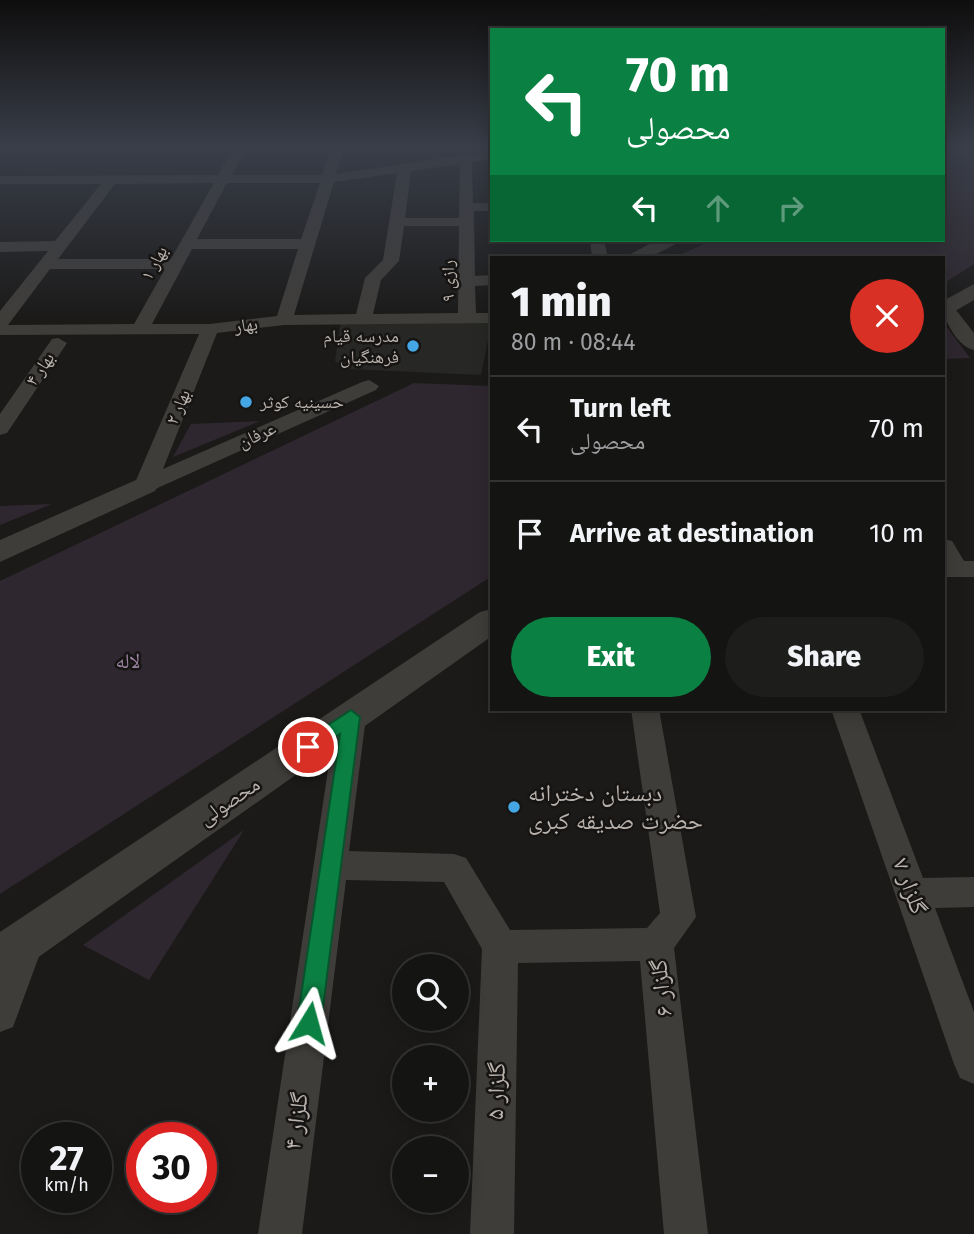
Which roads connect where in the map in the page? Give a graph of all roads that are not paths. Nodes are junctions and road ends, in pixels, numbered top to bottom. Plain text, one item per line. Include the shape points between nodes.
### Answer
1 (93, 204) edge
2 (209, 204) edge
3 (320, 204) edge
4 (400, 204) edge
5 (467, 204) edge
6 (490, 208) edge
7 (467, 215) junction
8 (397, 222) junction
9 (669, 242) edge
10 (187, 244) junction
11 (308, 244) junction
12 (60, 246) junction
13 (0, 247) edge
14 (637, 256) edge
15 (47, 264) junction
16 (176, 264) junction
17 (490, 280) edge
18 (467, 281) junction
19 (974, 289) edge
20 (945, 310) edge
21 (467, 318) junction
22 (490, 318) edge
23 (284, 320) junction
24 (363, 320) junction
25 (0, 323) edge
26 (140, 329) junction
27 (210, 329) junction
28 (0, 330) edge
29 (58, 343) dead end
30 (974, 345) edge
31 (369, 386) dead end
32 (0, 429) edge
33 (145, 485) junction
34 (945, 549) edge
35 (0, 552) edge
36 (958, 569) edge
37 (490, 621) edge
38 (645, 711) edge
39 (846, 711) edge
40 (351, 717) junction
41 (331, 865) junction
42 (974, 892) edge
43 (912, 893) junction
44 (656, 944) junction
45 (500, 947) junction
46 (13, 949) edge
47 (0, 1014) edge
48 (974, 1064) edge
49 (280, 1234) edge
50 (492, 1234) edge
51 (687, 1234) edge

1 - 12 street
2 - 10 street, بهار ۱
3 - 11 street
4 - 8 street
5 - 7 street, رازی ۹
6 - 7 street
7 - 8 street
7 - 18 street, رازی ۹
8 - 24 street via 391,261 373,278
9 - 14 street
10 - 11 street
10 - 16 street, بهار ۱
11 - 23 street
12 - 13 street
12 - 15 street
15 - 16 street
15 - 25 street
16 - 26 street, بهار ۱
17 - 18 street
18 - 21 street, رازی ۹
19 - 20 street
20 - 30 street
21 - 22 street, بهار
21 - 24 street, بهار
23 - 24 street, بهار
23 - 27 street, بهار
26 - 27 street, بهار
26 - 28 street, بهار
27 - 33 street, بهار ۲
29 - 32 street, بهار ۴
31 - 33 street, عرفان
33 - 35 street
34 - 36 street
37 - 40 street, محصولی
38 - 44 street, گلزار ۶ via 678,916
39 - 43 street, گلزار ۷
40 - 41 street, گلزار ۴
40 - 46 street, محصولی
41 - 45 street via 454,868
41 - 49 street, گلزار ۴
42 - 43 street
43 - 48 street, گلزار ۷
44 - 45 street
44 - 51 street, گلزار ۶
45 - 50 street, گلزار ۵
46 - 47 street

